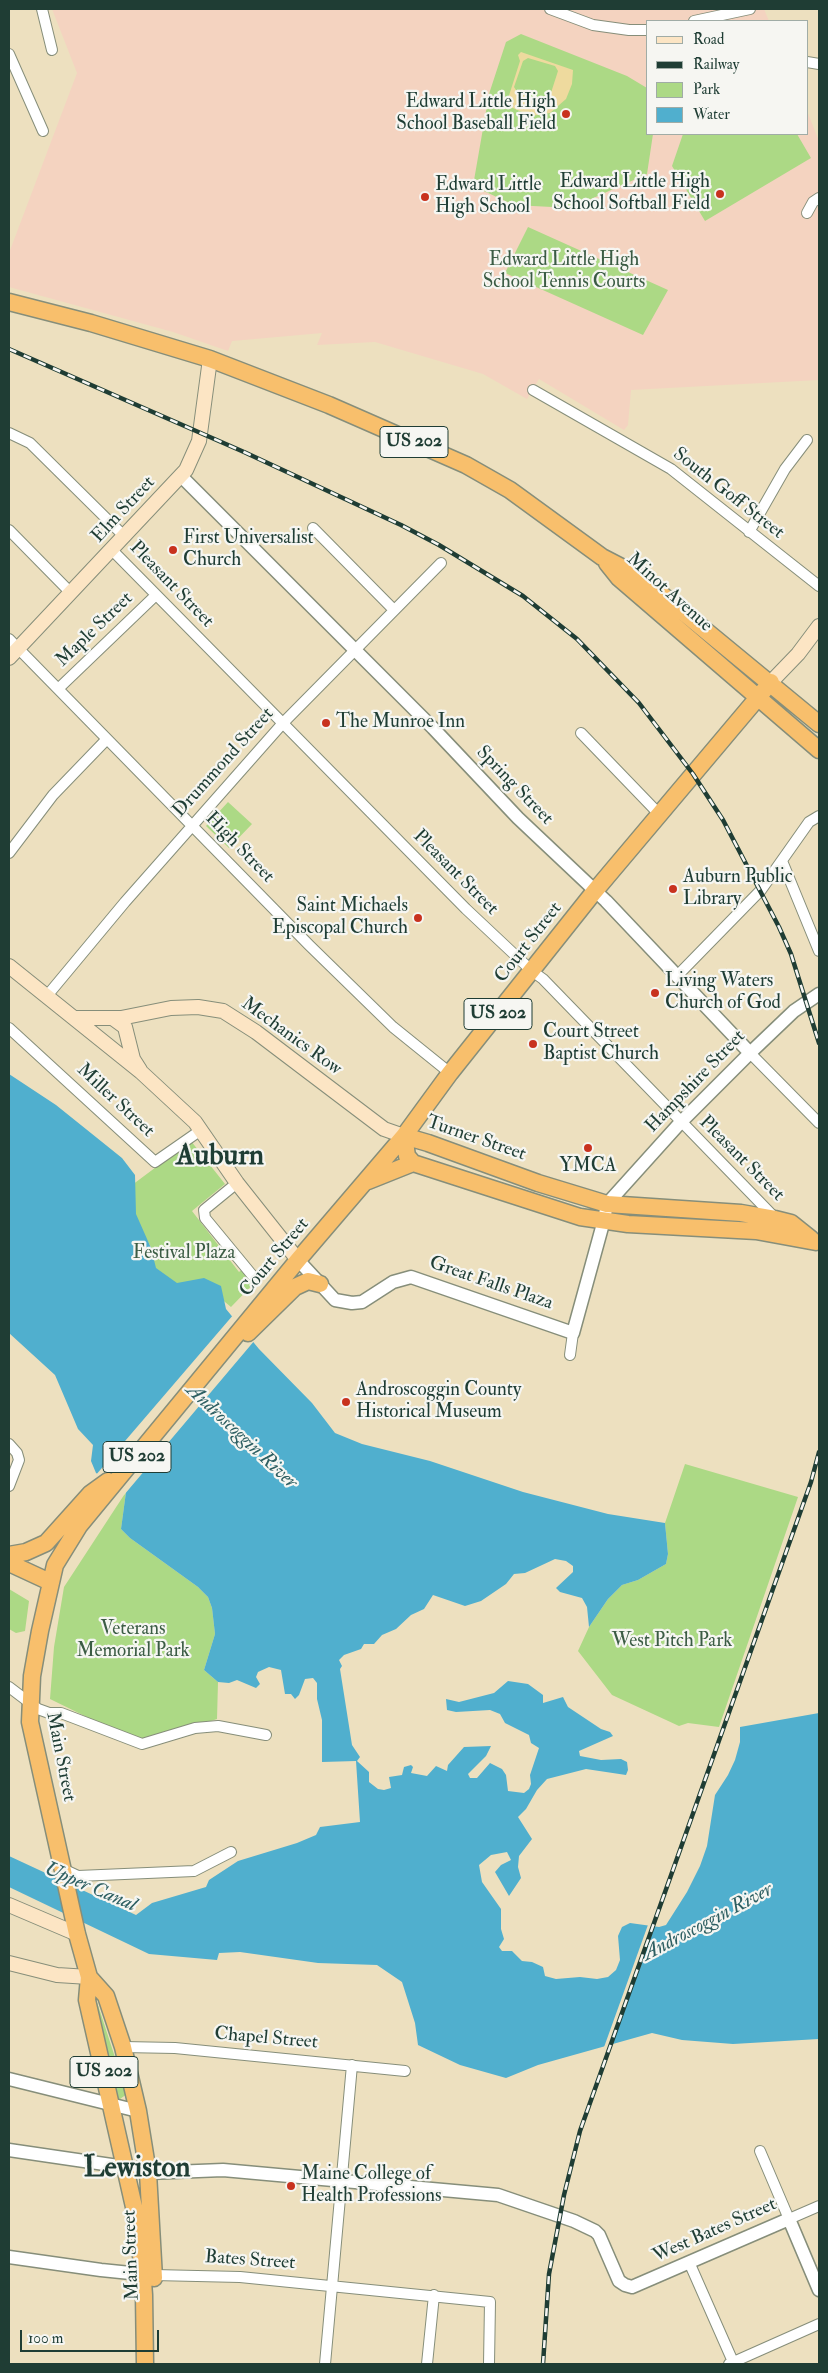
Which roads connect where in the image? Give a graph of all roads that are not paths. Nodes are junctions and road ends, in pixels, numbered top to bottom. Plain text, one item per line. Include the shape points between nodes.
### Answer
1 (42, 9) edge
2 (550, 9) edge
3 (748, 9) edge
4 (698, 20) edge
5 (646, 30) edge
6 (52, 50) dead end
7 (9, 54) edge
8 (43, 131) dead end
9 (819, 198) edge
10 (807, 213) dead end
11 (9, 302) edge
12 (210, 359) junction
13 (533, 390) dead end
14 (9, 433) edge
15 (806, 440) dead end
16 (181, 476) junction
17 (313, 528) dead end
18 (9, 530) edge
19 (749, 532) junction
20 (125, 537) junction
21 (112, 550) junction
22 (602, 557) junction
23 (441, 564) dead end
24 (819, 586) edge
25 (71, 593) junction
26 (156, 595) junction
27 (394, 610) junction
28 (819, 626) edge
29 (12, 648) edge
30 (355, 650) junction
31 (771, 682) junction
32 (58, 689) junction
33 (759, 697) junction
34 (282, 723) junction
35 (819, 724) edge
36 (581, 733) dead end
37 (107, 739) junction
38 (819, 750) edge
39 (660, 814) junction
40 (819, 816) edge
41 (192, 824) junction
42 (9, 853) edge
43 (782, 861) junction
44 (594, 892) junction
45 (819, 951) edge
46 (9, 966) edge
47 (532, 971) junction
48 (677, 976) junction
49 (819, 994) edge
50 (46, 997) junction
51 (76, 1018) junction
52 (114, 1019) junction
53 (9, 1028) edge
54 (100, 1039) junction
55 (750, 1053) junction
56 (141, 1072) junction
57 (450, 1073) junction
58 (680, 1123) junction
59 (819, 1123) edge
60 (201, 1130) junction
61 (404, 1136) junction
62 (413, 1163) junction
63 (237, 1183) junction
64 (364, 1183) junction
65 (607, 1204) junction
66 (775, 1219) junction
67 (604, 1220) junction
68 (818, 1243) edge
69 (298, 1260) junction
70 (252, 1274) dead end
71 (320, 1284) junction
72 (343, 1302) junction
73 (261, 1315) junction
74 (573, 1333) junction
75 (570, 1355) dead end
76 (180, 1405) joint
77 (9, 1444) edge
78 (9, 1486) edge
79 (90, 1504) junction
80 (9, 1554) edge
81 (9, 1563) edge
82 (50, 1582) junction
83 (9, 1687) edge
84 (30, 1702) junction
85 (266, 1735) dead end
86 (231, 1852) dead end
87 (64, 1873) junction
88 (9, 1905) edge
89 (76, 1927) junction
90 (9, 1963) edge
91 (89, 1977) junction
92 (123, 2047) junction
93 (352, 2064) junction
94 (405, 2071) dead end
95 (9, 2079) edge
96 (111, 2104) junction
97 (138, 2111) junction
98 (9, 2150) edge
99 (760, 2151) dead end
100 (125, 2167) junction
101 (148, 2174) junction
102 (341, 2180) junction
103 (819, 2206) edge
104 (789, 2219) junction
105 (9, 2256) edge
106 (689, 2262) junction
107 (148, 2275) junction
108 (332, 2286) junction
109 (819, 2290) edge
110 (434, 2295) junction
111 (819, 2324) edge
112 (145, 2364) edge
113 (156, 2364) edge
114 (324, 2364) edge
115 (427, 2364) edge
116 (489, 2364) edge
117 (731, 2364) edge

1 - 6 street
2 - 5 street via 593,25
3 - 4 street
7 - 8 street
9 - 10 street
11 - 12 highway, US 202
12 - 16 main road, Elm Street via 199,441 192,461
12 - 22 highway, US 202 via 329,405 466,465 510,490
13 - 19 street, South Goff Street via 672,469
14 - 20 street via 30,443
15 - 19 street via 785,469
16 - 20 main road, Elm Street
16 - 30 street, Spring Street
17 - 27 street
18 - 25 street
19 - 24 street, South Goff Street
20 - 21 main road, Elm Street
21 - 25 main road, Elm Street
21 - 26 street, Pleasant Street
22 - 31 highway, Minot Avenue / US 202 via 631,572 660,593
22 - 33 highway, Minot Avenue / US 202 via 619,578
23 - 27 street, Drummond Street
25 - 29 main road, Elm Street
26 - 32 street, Maple Street
26 - 34 street, Pleasant Street
27 - 30 street, Drummond Street
28 - 31 main road, Court Street
29 - 32 street, High Street
30 - 34 street, Drummond Street
30 - 44 street, Spring Street
31 - 33 highway, Court Street / US 202
31 - 35 highway, Minot Avenue
32 - 37 street, High Street
33 - 38 highway, Minot Avenue
33 - 39 highway, Court Street / US 202
34 - 41 street, Drummond Street
34 - 47 street, Pleasant Street
36 - 39 street
37 - 41 street, High Street
37 - 42 street via 53,795
39 - 44 highway, Court Street / US 202
40 - 43 street via 809,822
41 - 50 street, Drummond Street
41 - 57 street, High Street via 393,1027
43 - 45 street
43 - 48 street via 761,890
44 - 47 highway, Court Street / US 202
44 - 48 street, Spring Street
46 - 50 main road
47 - 57 highway, Court Street / US 202
47 - 58 street, Pleasant Street via 544,979
48 - 55 street, Spring Street
49 - 55 street, Hampshire Street via 794,1011
50 - 51 main road
51 - 52 main road
51 - 54 main road
52 - 54 main road
52 - 56 main road via 125,1027 133,1059
52 - 61 main road, Mechanics Row via 170,1008 198,1007 223,1011 256,1032 384,1129
53 - 60 street, Miller Street via 155,1162
54 - 56 main road
55 - 58 street, Hampshire Street
55 - 59 street, Spring Street
56 - 60 main road
57 - 61 highway, Court Street / US 202
58 - 65 street, Hampshire Street
58 - 66 street, Pleasant Street
60 - 63 main road
61 - 62 highway, Turner Street via 407,1156
61 - 64 highway, Court Street / US 202
61 - 65 highway, Turner Street
62 - 64 highway
62 - 67 highway, Turner Street via 580,1217
63 - 69 main road
63 - 70 street via 204,1210 205,1218
64 - 69 highway, Court Street / US 202
65 - 66 highway, Turner Street via 741,1213
65 - 67 street, Great Falls Plaza
66 - 68 highway, Turner Street via 790,1223
67 - 68 highway, Turner Street via 756,1231
67 - 74 street, Great Falls Plaza
69 - 71 street
69 - 72 street via 315,1267 341,1295
69 - 73 highway, Court Street / US 202
71 - 72 street via 335,1300
71 - 73 highway via 308,1281 295,1287
72 - 74 street, Great Falls Plaza via 362,1302 393,1282 411,1277
73 - 76 highway, Court Street / US 202 via 226,1350
74 - 75 street, Great Falls Plaza
76 - 79 highway, Main Street / US 202 via 125,1471
77 - 78 street via 19,1460
79 - 80 highway via 46,1543 26,1552
79 - 82 highway, Main Street / US 202 via 60,1555
81 - 82 highway
82 - 84 highway, Main Street / US 202
83 - 84 street
84 - 85 street via 44,1712 61,1713 142,1744 194,1728 218,1726
84 - 87 highway, Main Street / US 202 via 33,1739
86 - 87 street via 194,1871 78,1876
87 - 89 highway, Main Street / US 202
88 - 89 main road
89 - 91 highway, Main Street / US 202
90 - 91 main road via 57,1975
91 - 92 highway, Main Street / US 202 via 106,1996
91 - 96 highway, Main Street / US 202 via 87,2000
92 - 93 street, Chapel Street via 175,2048
92 - 97 highway, Main Street / US 202
93 - 94 street, Chapel Street
93 - 102 street
95 - 96 street
96 - 97 street
96 - 100 highway, Main Street / US 202
97 - 101 highway, Main Street / US 202
98 - 100 street
99 - 104 street
100 - 101 street
100 - 107 highway, Main Street / US 202
101 - 102 street via 223,2170
101 - 107 highway, Main Street / US 202
102 - 106 street, West Bates Street via 488,2193 574,2220 599,2235 618,2278 625,2286 640,2285
102 - 108 street
103 - 104 street, West Bates Street
104 - 106 street, West Bates Street
104 - 109 street
105 - 107 street, Bates Street
106 - 117 street
107 - 108 street, Bates Street via 240,2277
107 - 112 highway, Main Street / US 202
107 - 113 highway, Main Street / US 202
108 - 110 street, Bates Street
108 - 114 street
110 - 115 street
110 - 116 street, Bates Street via 490,2302
111 - 117 street

